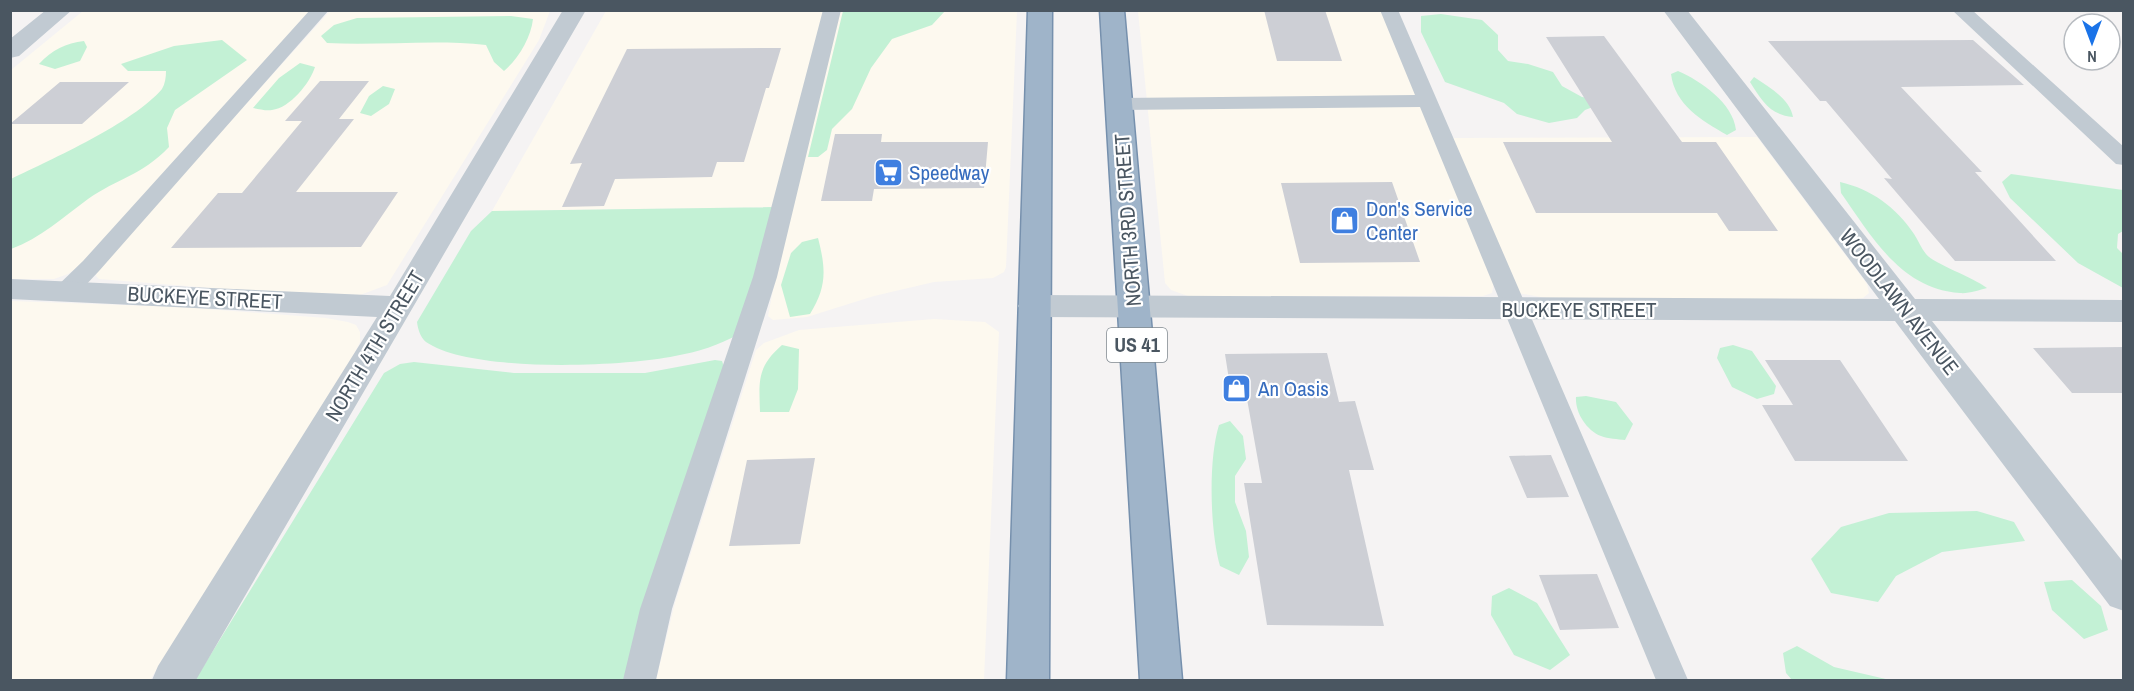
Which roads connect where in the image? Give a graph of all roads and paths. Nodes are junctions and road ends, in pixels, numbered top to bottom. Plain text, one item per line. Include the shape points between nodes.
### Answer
1 (61, 10) edge
2 (320, 10) edge
3 (575, 10) edge
4 (832, 10) edge
5 (1040, 10) edge
6 (1112, 10) edge
7 (1389, 10) edge
8 (1674, 10) edge
9 (1961, 10) edge
10 (10, 51) edge
11 (1428, 101) junction
12 (1119, 104) junction
13 (2124, 159) edge
14 (10, 289) edge
15 (64, 291) junction
16 (400, 306) junction
17 (1034, 306) junction
18 (1134, 306) junction
19 (1515, 309) junction
20 (1906, 311) junction
21 (2124, 311) edge
22 (2124, 594) edge
23 (173, 681) edge
24 (639, 681) edge
25 (1028, 681) edge
26 (1161, 681) edge
27 (1672, 681) edge

1 - 10 street
2 - 15 lane via 91,266
3 - 16 street, NORTH 4TH STREET
4 - 24 lane via 765,277 656,609
5 - 17 highway
6 - 12 highway, NORTH 3RD STREET / US 41
7 - 11 lane
8 - 20 street, WOODLAWN AVENUE
9 - 13 lane
11 - 12 lane
11 - 19 lane
12 - 18 highway, NORTH 3RD STREET / US 41
14 - 15 street, BUCKEYE STREET
15 - 16 street, BUCKEYE STREET
16 - 23 street, NORTH 4TH STREET
17 - 18 street, BUCKEYE STREET
17 - 25 highway
18 - 19 street, BUCKEYE STREET
18 - 26 highway, NORTH 3RD STREET / US 41
19 - 20 street, BUCKEYE STREET
19 - 27 lane
20 - 21 street, BUCKEYE STREET
20 - 22 street, WOODLAWN AVENUE

